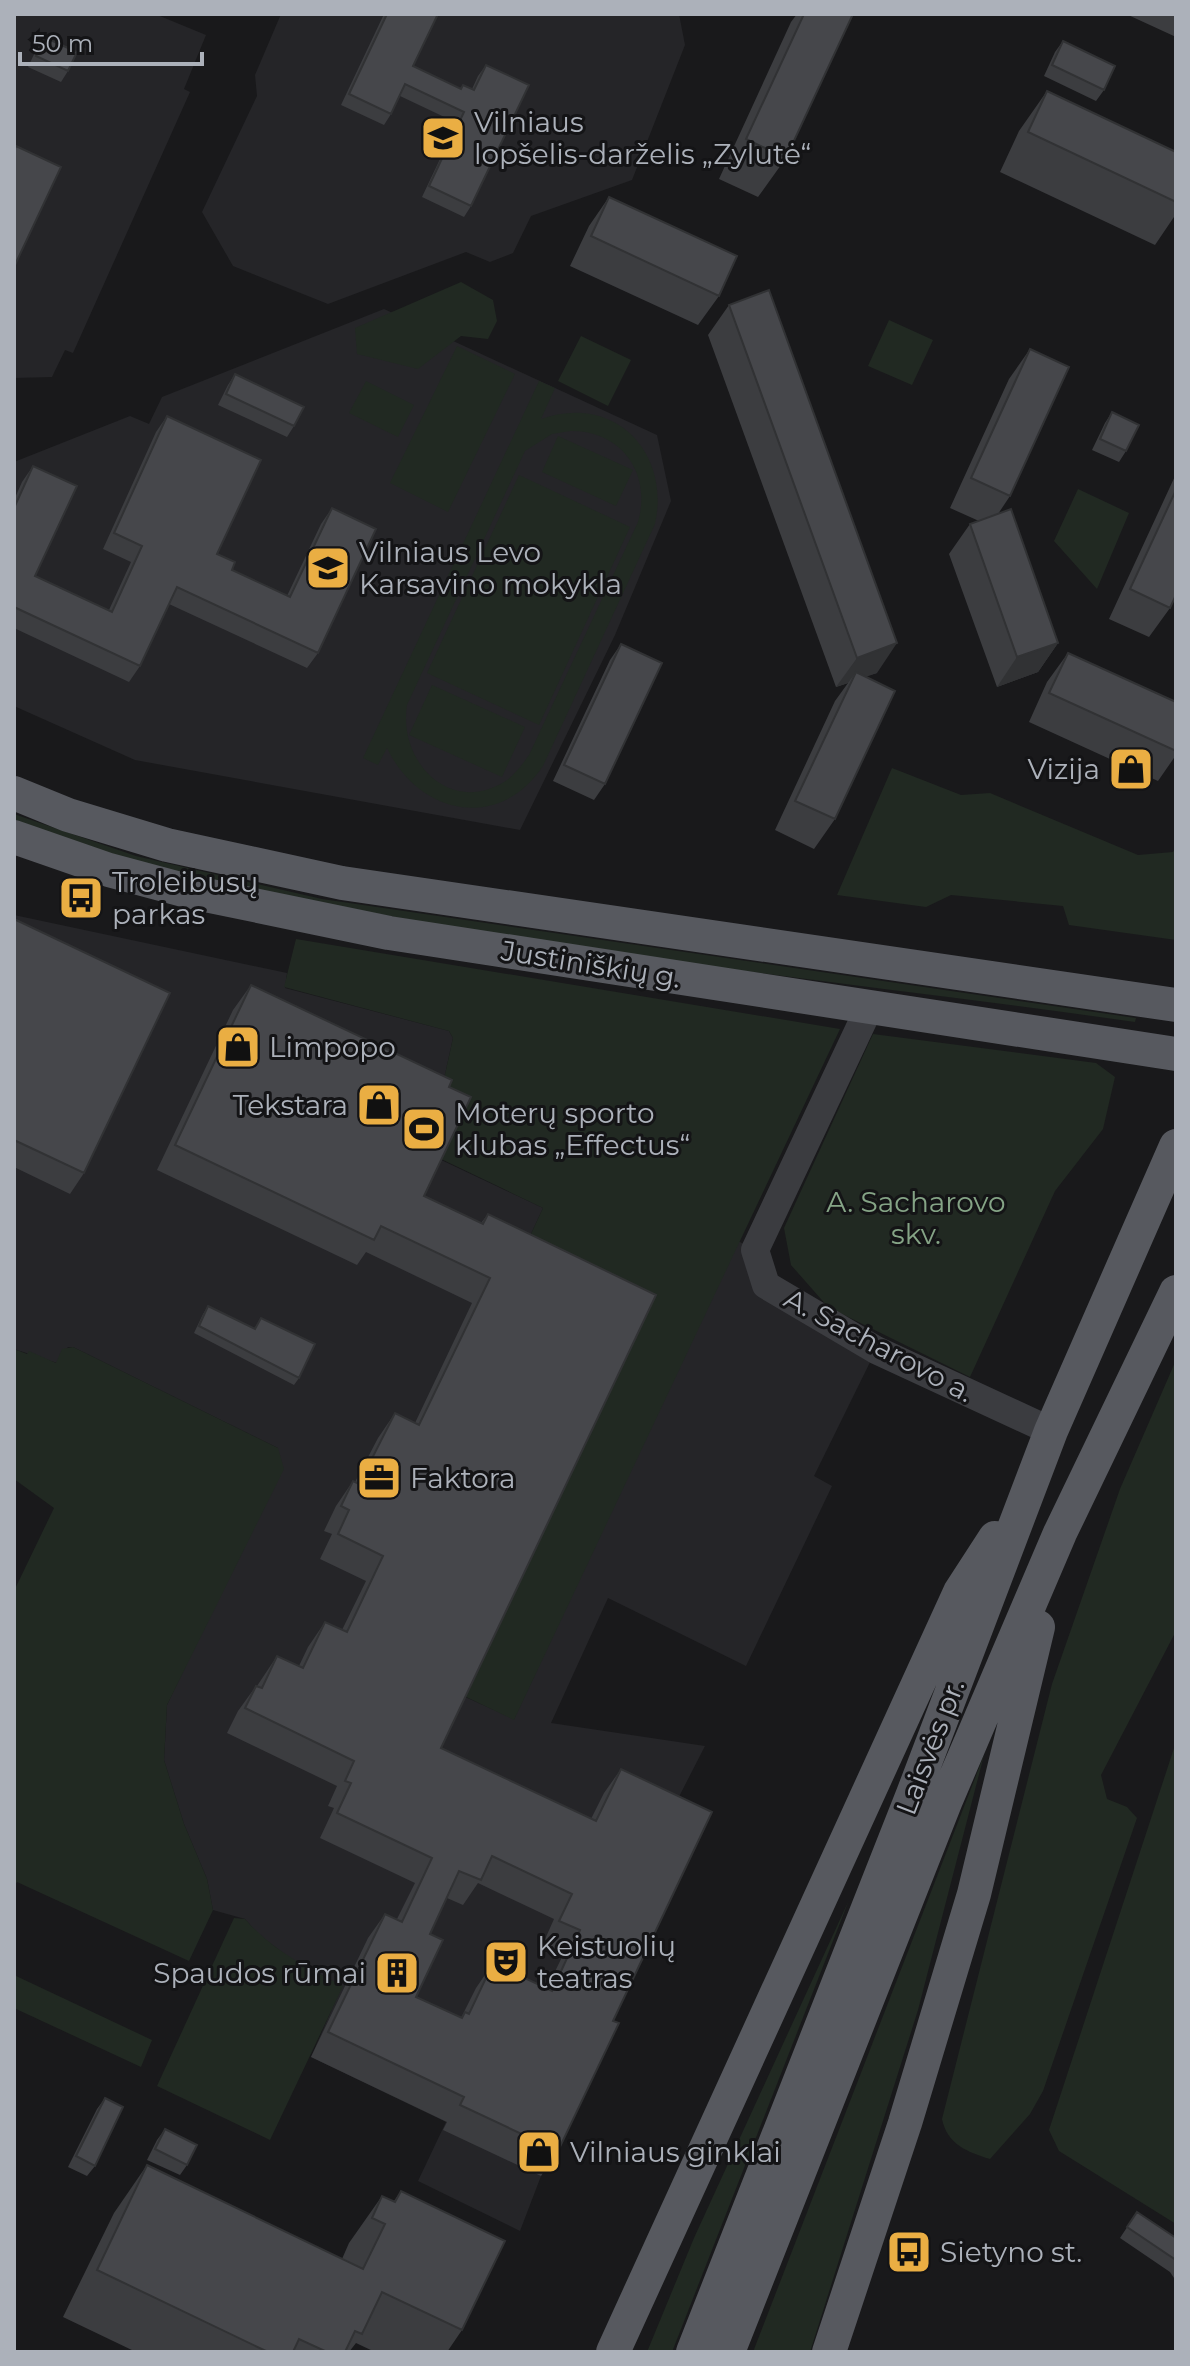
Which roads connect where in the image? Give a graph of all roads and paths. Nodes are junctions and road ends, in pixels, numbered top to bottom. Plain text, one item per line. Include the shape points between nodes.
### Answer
1 (14, 793) edge
2 (14, 837) edge
3 (1176, 1005) edge
4 (869, 1008) junction
5 (1176, 1054) edge
6 (1176, 1146) edge
7 (1176, 1292) edge
8 (1051, 1431) junction
9 (1032, 1483) junction
10 (1060, 1533) junction
11 (613, 2352) edge
12 (693, 2352) edge
13 (728, 2352) edge
14 (829, 2352) edge

1 - 3 main road, Justiniškių g. via 167,845 342,883
2 - 4 main road, Justiniškių g. via 109,870 287,913
4 - 5 main road, Justiniškių g.
4 - 8 street, A. Sacharovo a. via 755,1250 766,1285 876,1350
6 - 8 main road, Laisvės pr.
7 - 10 main road, Laisvės pr.
8 - 9 main road, Laisvės pr.
9 - 11 main road via 960,1592
9 - 12 main road, Laisvės pr.
10 - 13 main road, Laisvės pr. via 946,1800
10 - 14 main road, Laisvės pr. via 974,1894

